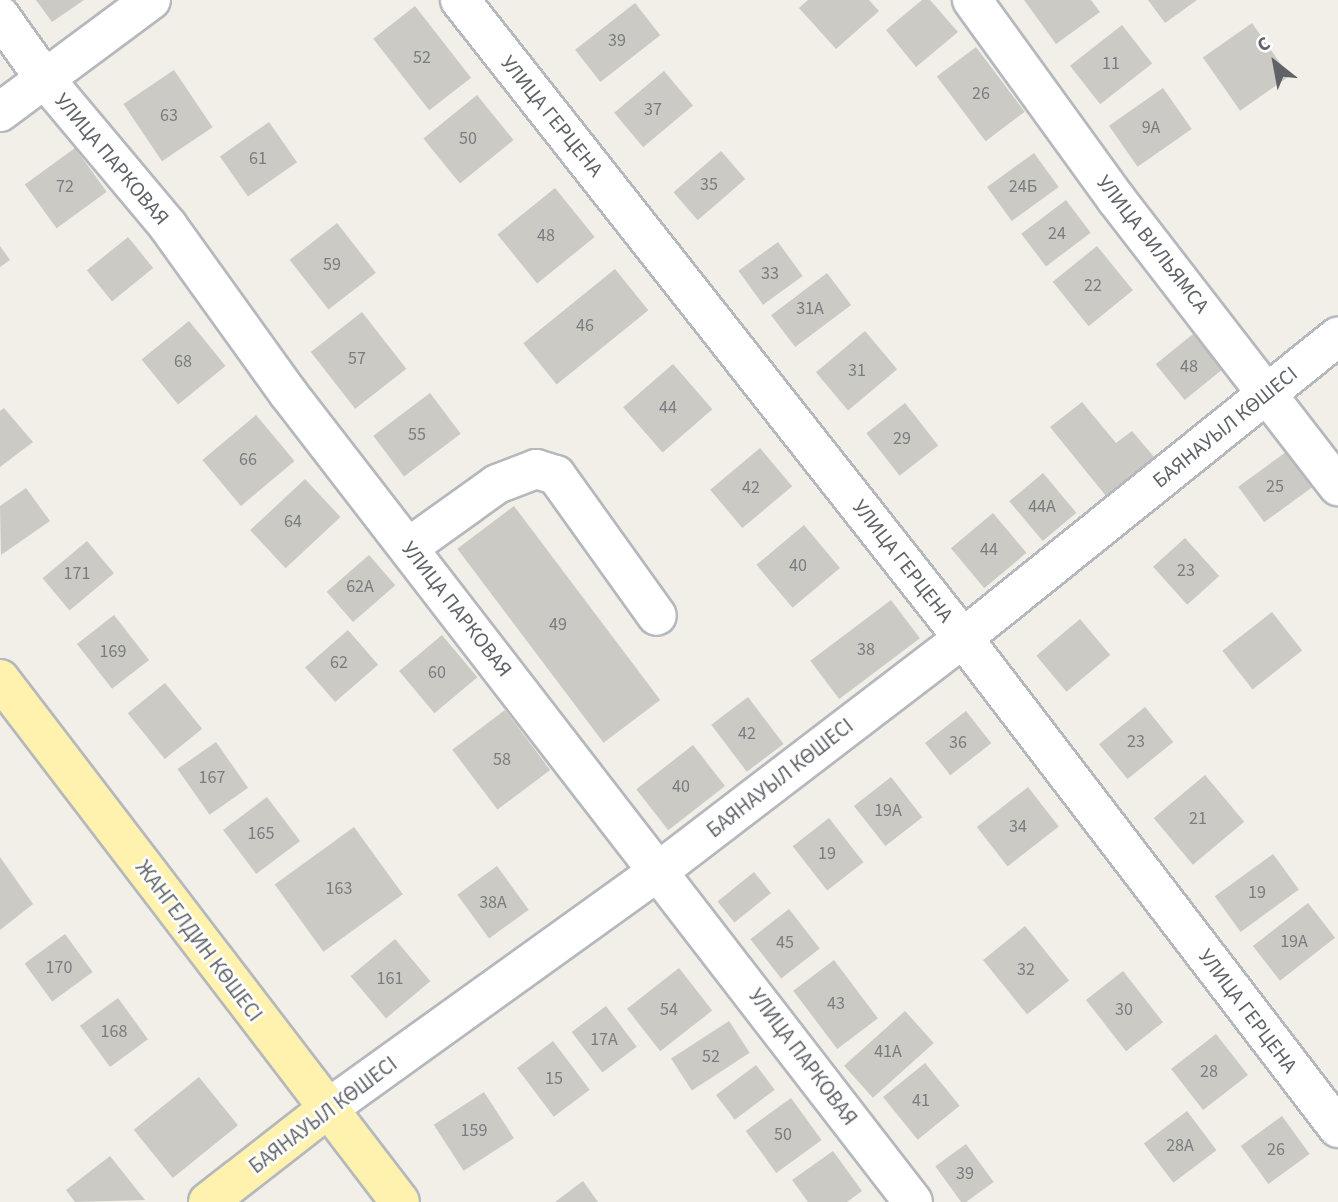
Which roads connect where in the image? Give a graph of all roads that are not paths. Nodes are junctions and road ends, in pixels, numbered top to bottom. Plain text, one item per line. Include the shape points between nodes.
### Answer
1 (151, 0) edge
2 (460, 0) edge
3 (972, 0) edge
4 (0, 16) edge
5 (44, 78) junction
6 (0, 112) edge
7 (1338, 337) edge
8 (1269, 392) junction
9 (1338, 486) edge
10 (409, 547) junction
11 (657, 617) dead end
12 (963, 638) junction
13 (0, 678) edge
14 (660, 870) junction
15 (326, 1110) junction
16 (1338, 1128) edge
17 (208, 1202) edge
18 (400, 1202) edge
19 (913, 1202) edge

1 - 5 street
2 - 12 street, УЛИЦА ГЕРЦЕНА
3 - 8 street, УЛИЦА ВИЛЬЯМСА via 1116,199
4 - 5 street, УЛИЦА ПАРКОВАЯ
5 - 6 street
5 - 10 street, УЛИЦА ПАРКОВАЯ via 168,226 288,393
7 - 8 street, БАЯНАУЫЛ КӨШЕСІ
8 - 9 street, УЛИЦА ВИЛЬЯМСА
8 - 12 street, БАЯНАУЫЛ КӨШЕСІ
10 - 11 street via 497,484 536,470 556,475
10 - 14 street, УЛИЦА ПАРКОВАЯ
12 - 14 street, БАЯНАУЫЛ КӨШЕСІ
12 - 16 street, УЛИЦА ГЕРЦЕНА
13 - 15 main road, ЖАНГЕЛДИН КӨШЕСІ
14 - 15 street, БАЯНАУЫЛ КӨШЕСІ
14 - 19 street, УЛИЦА ПАРКОВАЯ
15 - 17 main road, БАЯНАУЫЛ КӨШЕСІ
15 - 18 main road, ЖАНГЕЛДИН КӨШЕСІ

